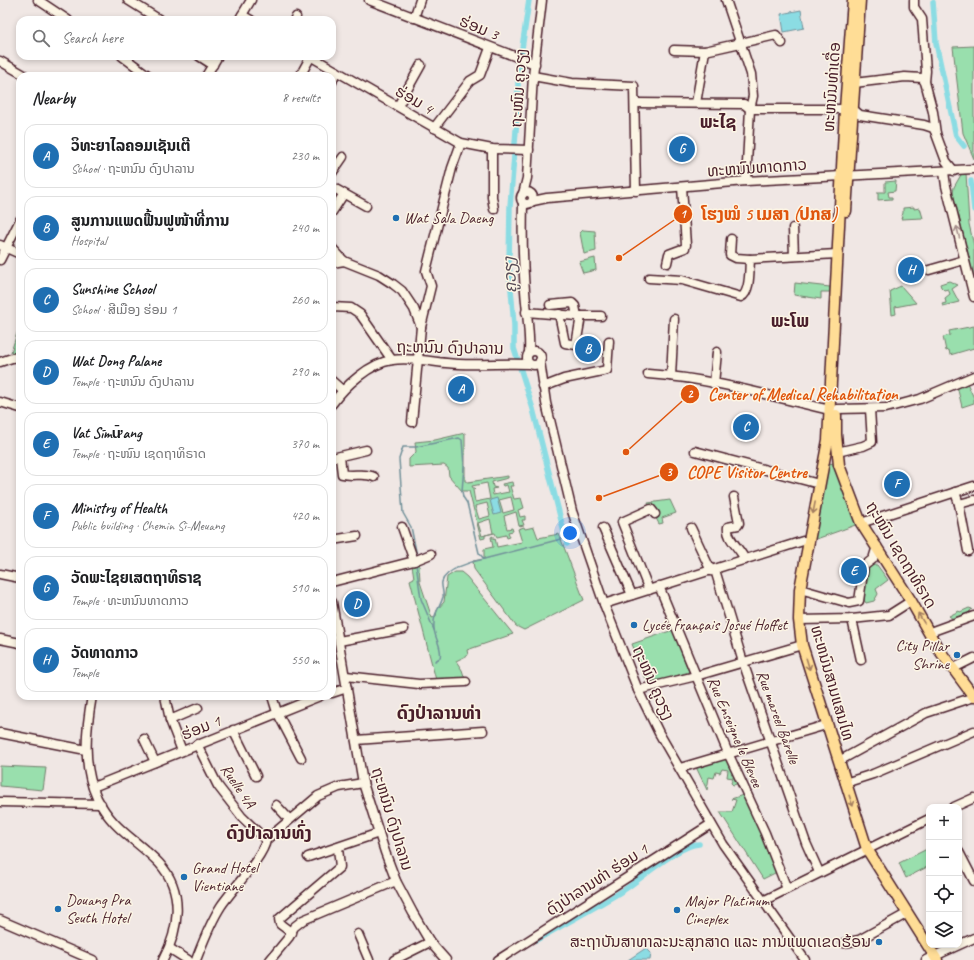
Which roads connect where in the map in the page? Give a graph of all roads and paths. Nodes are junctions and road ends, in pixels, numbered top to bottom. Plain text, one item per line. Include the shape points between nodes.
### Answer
1 (38, 0) edge
2 (128, 0) edge
3 (251, 0) edge
4 (420, 0) edge
5 (542, 0) edge
6 (726, 0) edge
7 (853, 0) edge
8 (860, 0) edge
9 (914, 0) edge
10 (374, 1) edge
11 (47, 2) edge
12 (63, 16) edge
13 (154, 16) edge
14 (242, 16) edge
15 (414, 18) junction
16 (740, 42) junction
17 (782, 43) dead end
18 (490, 48) junction
19 (674, 50) dead end
20 (705, 51) junction
21 (127, 60) edge
22 (204, 60) edge
23 (215, 60) edge
24 (309, 60) edge
25 (318, 60) edge
26 (0, 61) edge
27 (532, 64) junction
28 (212, 65) junction
29 (421, 65) dead end
30 (336, 71) joint
31 (19, 72) edge
32 (144, 72) edge
33 (208, 72) edge
34 (302, 72) edge
35 (533, 76) junction
36 (925, 82) junction
37 (854, 84) junction
38 (635, 103) junction
39 (696, 103) junction
40 (398, 106) junction
41 (750, 109) junction
42 (849, 109) junction
43 (434, 128) junction
44 (936, 134) junction
45 (461, 143) junction
46 (492, 149) junction
47 (527, 150) junction
48 (343, 157) dead end
49 (336, 167) edge
50 (974, 169) edge
51 (954, 171) junction
52 (944, 172) junction
53 (845, 177) junction
54 (746, 181) junction
55 (682, 187) junction
56 (336, 190) edge
57 (636, 190) junction
58 (343, 195) junction
59 (529, 198) junction
60 (336, 206) edge
61 (366, 206) dead end
62 (494, 209) dead end
63 (16, 226) edge
64 (793, 228) dead end
65 (730, 239) dead end
66 (3, 247) edge
67 (16, 252) edge
68 (336, 252) edge
69 (837, 254) junction
70 (794, 256) junction
71 (750, 259) junction
72 (0, 260) edge
73 (964, 260) junction
74 (344, 261) junction
75 (336, 262) edge
76 (666, 263) dead end
77 (929, 270) dead end
78 (649, 278) dead end
79 (974, 297) edge
80 (550, 305) dead end
81 (336, 307) edge
82 (526, 312) junction
83 (559, 314) junction
84 (579, 316) junction
85 (601, 316) dead end
86 (674, 318) dead end
87 (421, 328) junction
88 (530, 333) junction
89 (609, 341) dead end
90 (717, 352) dead end
91 (540, 357) junction
92 (16, 358) edge
93 (392, 360) junction
94 (419, 360) junction
95 (528, 360) junction
96 (0, 362) edge
97 (648, 374) dead end
98 (671, 376) junction
99 (974, 376) edge
100 (714, 384) junction
101 (336, 385) edge
102 (542, 386) junction
103 (342, 390) junction
104 (336, 398) edge
105 (0, 402) edge
106 (16, 407) edge
107 (870, 409) junction
108 (833, 410) junction
109 (412, 422) dead end
110 (828, 440) junction
111 (366, 450) dead end
112 (694, 451) dead end
113 (837, 452) junction
114 (336, 457) edge
115 (839, 465) junction
116 (822, 471) junction
117 (374, 477) dead end
118 (819, 484) junction
119 (974, 486) edge
120 (955, 492) junction
121 (734, 497) dead end
122 (974, 500) edge
123 (959, 504) junction
124 (655, 514) dead end
125 (861, 523) junction
126 (402, 527) dead end
127 (603, 528) dead end
128 (691, 528) dead end
129 (357, 536) dead end
130 (336, 539) edge
131 (808, 542) junction
132 (877, 546) junction
133 (968, 551) dead end
134 (431, 554) dead end
135 (745, 560) junction
136 (414, 561) junction
137 (713, 571) junction
138 (0, 574) edge
139 (16, 577) edge
140 (336, 581) edge
141 (658, 586) junction
142 (800, 589) junction
143 (649, 590) junction
144 (632, 595) junction
145 (911, 601) junction
146 (604, 604) junction
147 (974, 616) edge
148 (852, 619) junction
149 (798, 620) junction
150 (336, 624) edge
151 (404, 629) dead end
152 (930, 632) junction
153 (0, 640) edge
154 (339, 641) junction
155 (16, 642) edge
156 (802, 645) junction
157 (974, 658) edge
158 (861, 660) dead end
159 (743, 662) junction
160 (952, 669) junction
161 (346, 676) junction
162 (696, 676) junction
163 (466, 682) dead end
164 (347, 688) junction
165 (638, 690) junction
166 (336, 692) edge
167 (974, 697) edge
168 (92, 700) edge
169 (166, 700) edge
170 (273, 700) edge
171 (303, 700) edge
172 (198, 708) dead end
173 (277, 712) junction
174 (170, 720) junction
175 (826, 725) junction
176 (233, 730) junction
177 (483, 731) dead end
178 (974, 731) edge
179 (0, 734) edge
180 (144, 739) dead end
181 (356, 740) junction
182 (772, 740) junction
183 (197, 744) junction
184 (86, 750) junction
185 (182, 751) junction
186 (728, 754) junction
187 (301, 758) dead end
188 (838, 761) junction
189 (155, 762) junction
190 (680, 768) junction
191 (256, 776) dead end
192 (363, 783) junction
193 (845, 783) junction
194 (93, 787) junction
195 (974, 798) edge
196 (0, 802) edge
197 (100, 804) junction
198 (961, 804) edge
199 (276, 805) dead end
200 (289, 819) junction
201 (926, 820) edge
202 (711, 824) junction
203 (379, 833) junction
204 (266, 840) junction
205 (338, 848) junction
206 (867, 849) junction
207 (308, 857) dead end
208 (962, 858) edge
209 (819, 872) junction
210 (396, 881) junction
211 (974, 881) edge
212 (787, 889) junction
213 (763, 901) junction
214 (906, 914) junction
215 (0, 920) edge
216 (292, 933) junction
217 (358, 934) dead end
218 (974, 938) edge
219 (430, 942) junction
220 (844, 943) dead end
221 (169, 948) junction
222 (933, 959) edge
223 (93, 960) edge
224 (163, 960) edge
225 (188, 960) edge
226 (196, 960) edge
227 (270, 960) edge
228 (369, 960) edge
229 (394, 960) edge
230 (446, 960) edge
231 (498, 960) edge
232 (805, 960) edge

1 - 11 street
2 - 13 street
3 - 14 street
4 - 15 street
5 - 27 street, ຖະໜົນ ຄູວຽງ
6 - 16 street
7 - 42 main road, ທະຫນົນທ່າເດື່ອ
8 - 37 main road, ທະຫນົນທ່າເດື່ອ
9 - 36 street via 914,7 922,19
10 - 15 street, ຮ່ອມ 3
11 - 12 street
15 - 18 street, ຮ່ອມ 3
16 - 17 street via 776,35
16 - 20 street
16 - 41 street via 751,74 753,96
18 - 27 street, ຮ່ອມ 3
18 - 43 street via 480,75 470,82
19 - 20 street
20 - 39 street
21 - 32 street
22 - 28 street
23 - 28 street
24 - 34 street
25 - 30 street, ຮ່ອມ 4
26 - 31 street
27 - 35 street, ຖະໜົນ ຄູວຽງ
28 - 33 street
29 - 40 street
30 - 40 street, ຮ່ອມ 4
35 - 38 street via 572,83 634,86
35 - 47 street, ຖະໜົນ ຄູວຽງ
36 - 37 street via 922,78 905,77
36 - 44 street
37 - 42 main road, ທະຫນົນທ່າເດື່ອ
38 - 39 street
38 - 57 street
39 - 41 street via 744,104
40 - 43 street, ຮ່ອມ 4
41 - 42 street
41 - 54 street
42 - 44 street via 860,115 924,125 933,128
42 - 53 main road, ທະຫນົນທ່າເດື່ອ
43 - 45 street, ຮ່ອມ 4
44 - 51 street via 946,161
45 - 46 street, ຮ່ອມ 4
45 - 87 street via 452,168 426,271 431,286
46 - 47 street, ຮ່ອມ 4
46 - 62 street
47 - 59 street, ຖະໜົນ ຄູວຽງ
48 - 49 street
50 - 51 street, ທະຫນົນທາດກາວ
51 - 52 street, ທະຫນົນທາດກາວ
52 - 53 street, ທະຫນົນທາດກາວ
73 -> 52 street
53 - 54 street, ທະຫນົນທາດກາວ
53 - 69 main road, ທະຫນົນສາມແສນໄທ
53 - 108 main road, ຖະໜົນ ເຊດຖາທິຣາດ
54 - 55 street, ທະຫນົນທາດກາວ
55 - 57 street, ທະຫນົນທາດກາວ
55 - 76 street via 686,244 685,248 669,254
56 - 58 street
57 - 59 street, ທະຫນົນທາດກາວ
58 - 60 street
58 - 61 street
59 - 82 street, ຖະໜົນ ຄູວຽງ via 522,225
63 - 66 street
64 - 70 street
65 - 71 street via 730,255
66 - 67 street
66 - 72 street
68 - 74 street
69 - 70 street
69 - 108 main road, ທະຫນົນສາມແສນໄທ
70 - 71 street
71 - 78 street via 746,294 742,297 682,280
73 - 77 street
73 - 79 street
74 - 75 street
74 - 87 street via 379,275 402,291 414,309
80 - 84 street via 572,303
81 - 93 street via 351,308 360,314
82 - 83 street
82 - 88 street, ຖະໜົນ ຄູວຽງ
83 - 84 street
83 - 84 street via 567,345 576,345
84 - 85 street
86 - 98 street
87 - 94 street
88 - 91 street, ຖະໜົນ ຄູວຽງ
88 - 95 street, ຖະໜົນ ຄູວຽງ
89 - 102 street via 607,370
90 - 100 street
91 - 95 street, ຖະຫນົນ ດົງປາລານ via 535,351
91 - 95 street via 538,365
91 - 102 street, ຖະໜົນ ຄູວຽງ
92 - 96 street
93 - 94 street, ຖະຫນົນ ດົງປາລານ
93 - 103 street, ຖະຫນົນ ດົງປາລານ via 373,367
94 - 95 street, ຖະຫນົນ ດົງປາລານ via 456,364 511,363
94 - 109 street
95 - 102 street, ຖະໜົນ ຄູວຽງ
97 - 98 street
98 - 100 street
99 - 107 street via 920,399 886,408
100 - 108 street
101 - 103 street
102 - 146 street, ຖະໜົນ ຄູວຽງ via 572,511
103 - 104 street, ຖະຫນົນ ດົງປາລານ
105 - 106 street
107 - 108 street
107 - 113 street via 872,442
108 - 110 main road, ທະຫນົນສາມແສນໄທ
108 - 113 main road, ຖະໜົນ ເຊດຖາທິຣາດ
110 - 113 main road via 829,458 835,459
110 - 116 main road, ທະຫນົນສາມແສນໄທ
111 - 114 street
112 - 118 street
113 - 115 main road, ຖະໜົນ ເຊດຖາທິຣາດ
114 - 117 street via 342,474 364,474
115 - 116 main road via 827,464
115 - 125 main road, ຖະໜົນ ເຊດຖາທິຣາດ
116 - 118 main road, ທະຫນົນສາມແສນໄທ
118 -> 131 main road, ທະຫນົນສາມແສນໄທ
119 - 120 street
120 - 123 street
120 - 125 street
121 - 135 street via 739,523 728,527 727,530
122 - 123 street
123 - 133 street
124 - 143 street via 651,509 622,522
125 - 132 main road, ຖະໜົນ ເຊດຖາທິຣາດ
126 - 136 street
127 - 144 street
128 - 137 street, Rue mareel Barelle
129 - 130 street
131 - 135 street via 803,541
131 - 142 main road, ທະຫນົນສາມແສນໄທ
132 - 142 street via 873,559 864,566 859,601 849,603
132 - 145 main road, ຖະໜົນ ເຊດຖາທິຣາດ
134 - 136 street
135 - 137 street
136 - 140 street
137 - 141 street
137 - 159 street, Rue mareel Barelle
138 - 139 street
141 - 143 street
141 - 162 street, Rue Enseigne le Blevee
142 - 149 main road, ທະຫນົນສາມແສນໄທ
143 - 144 street
144 - 146 street
145 - 148 street via 889,615
152 -> 145 main road, ຖະໜົນ ເຊດຖາທິຣາດ
146 - 165 street, ຖະໜົນ ຄູວຽງ
147 - 152 street
148 - 149 street
148 - 158 street
149 - 156 main road, ທະຫນົນສາມແສນໄທ
150 - 154 street, ຖະຫນົນ ດົງປາລານ
151 - 154 street
152 - 160 main road, ຖະໜົນ ເຊດຖາທິຣາດ
153 - 155 street
154 - 161 street, ຖະຫນົນ ດົງປາລານ
156 - 159 street
156 -> 175 main road, ທະຫນົນສາມແສນໄທ
157 - 160 street
159 - 162 street
159 - 182 street, Rue mareel Barelle
160 - 167 main road, ຖະໜົນ ເຊດຖາທິຣາດ
161 - 163 street via 419,684
161 - 164 street, ຖະຫນົນ ດົງປາລານ
162 - 165 street
162 - 186 street, Rue Enseigne le Blevee
164 - 166 street
164 - 181 street, ຖະຫນົນ ດົງປາລານ
165 - 190 street, ຖະໜົນ ຄູວຽງ
167 - 188 street via 926,713
168 - 184 street
169 - 174 street
170 - 173 street
171 - 173 street, ຮ່ອມ 1
172 - 174 street
173 - 176 street, ຮ່ອມ 1
173 - 187 street
174 - 185 street
175 - 182 street
175 - 188 main road, ທະຫນົນສາມແສນໄທ
176 - 183 street, ຮ່ອມ 1
176 - 191 street
177 - 181 street
178 - 193 street via 873,774
179 - 184 street
180 - 189 street
181 - 192 street, ຖະຫນົນ ດົງປາລານ
182 - 186 street
182 - 209 street, Rue mareel Barelle via 806,843
183 - 185 street, ຮ່ອມ 1
183 - 204 street, Ruelle 4A via 218,786 242,817
184 - 194 street
185 - 189 street, ຮ່ອມ 1
186 - 190 street
186 - 212 street, Rue Enseigne le Blevee via 765,833
188 - 193 main road, ທະຫນົນສາມແສນໄທ
189 - 194 street, ຮ່ອມ 1
190 - 202 street, ຖະໜົນ ຄູວຽງ
192 - 200 street via 325,791
192 - 203 street, ຖະຫນົນ ດົງປາລານ
193 -> 206 main road, ທະຫນົນສາມແສນໄທ
194 - 197 street
195 - 198 street
196 - 197 street
197 - 221 street via 117,828 159,864 170,878 177,913
199 - 200 street
200 - 204 street
201 - 206 street
202 - 213 street, ຖະໜົນ ຄູວຽງ via 742,874
202 - 231 street, ດົງປ່າລານທ່າ ຮ່ອມ 1
203 - 205 street
203 - 210 street, ຖະຫນົນ ດົງປາລານ
204 - 226 street via 260,854 208,928
205 - 207 street
205 - 216 street via 340,867 279,919 280,924
206 - 209 street
206 - 214 main road, ທະຫນົນສາມແສນໄທ
208 - 211 street
209 - 212 street
210 - 216 street via 310,916 294,927
210 - 219 street, ຖະຫນົນ ດົງປາລານ
212 - 213 street
213 - 232 street, ຖະໜົນ ຄູວຽງ
214 - 220 street via 859,940
214 - 222 main road, ທະຫນົນສາມແສນໄທ
215 - 223 street
216 - 227 street
217 - 228 street
218 - 222 street
219 - 229 street
219 - 230 street, ຖະຫນົນ ດົງປາລານ
221 - 224 street
221 - 225 street

